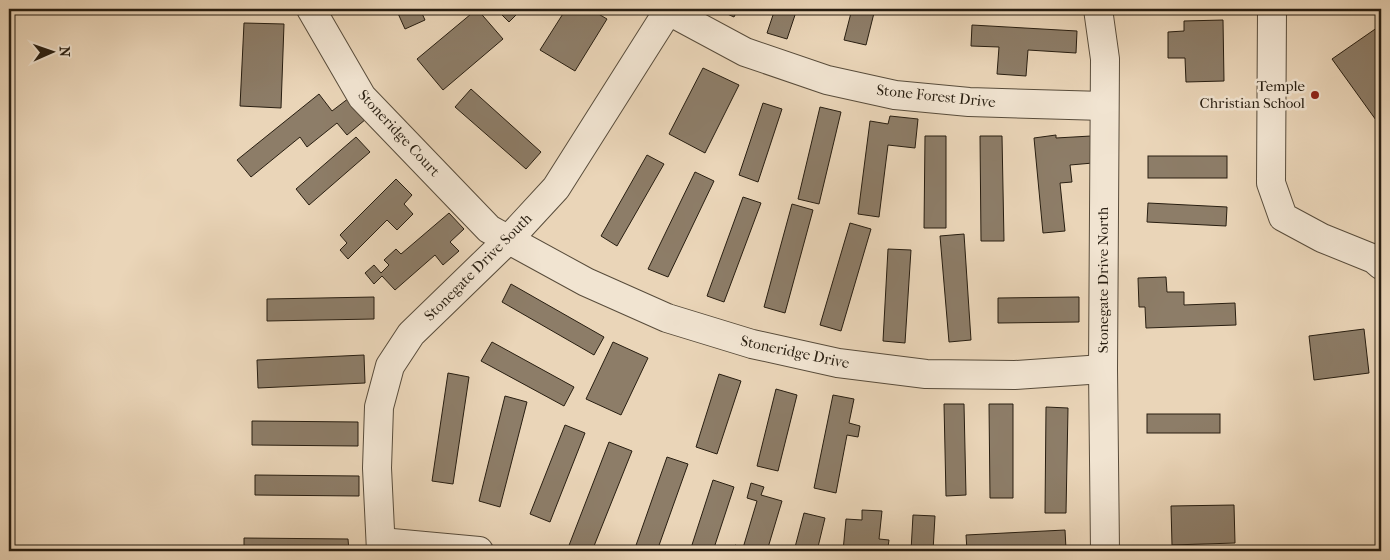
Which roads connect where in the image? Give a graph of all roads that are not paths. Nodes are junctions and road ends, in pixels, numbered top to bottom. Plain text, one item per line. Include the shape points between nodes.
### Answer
1 (311, 9) edge
2 (1098, 9) edge
3 (1272, 9) edge
4 (666, 10) edge
5 (1104, 106) junction
6 (508, 240) junction
7 (1381, 265) edge
8 (1103, 369) junction
9 (381, 547) edge
10 (479, 551) edge
11 (1105, 551) edge

1 - 6 street, Stoneridge Court via 362,97 489,229
2 - 5 street, Stonegate Drive North via 1105,59
3 - 7 street via 1271,183 1283,218
4 - 5 street, Stone Forest Drive via 745,52 827,80 885,93 969,102
4 - 6 street, Stonegate Drive South via 556,188
5 - 8 street, Stonegate Drive North
6 - 8 street, Stoneridge Drive via 586,282 667,318 771,349 838,363 926,374 1015,375
6 - 9 street, Stonegate Drive South via 410,334 390,366 379,416 377,468
8 - 11 street, Stonegate Drive North
9 - 10 street

